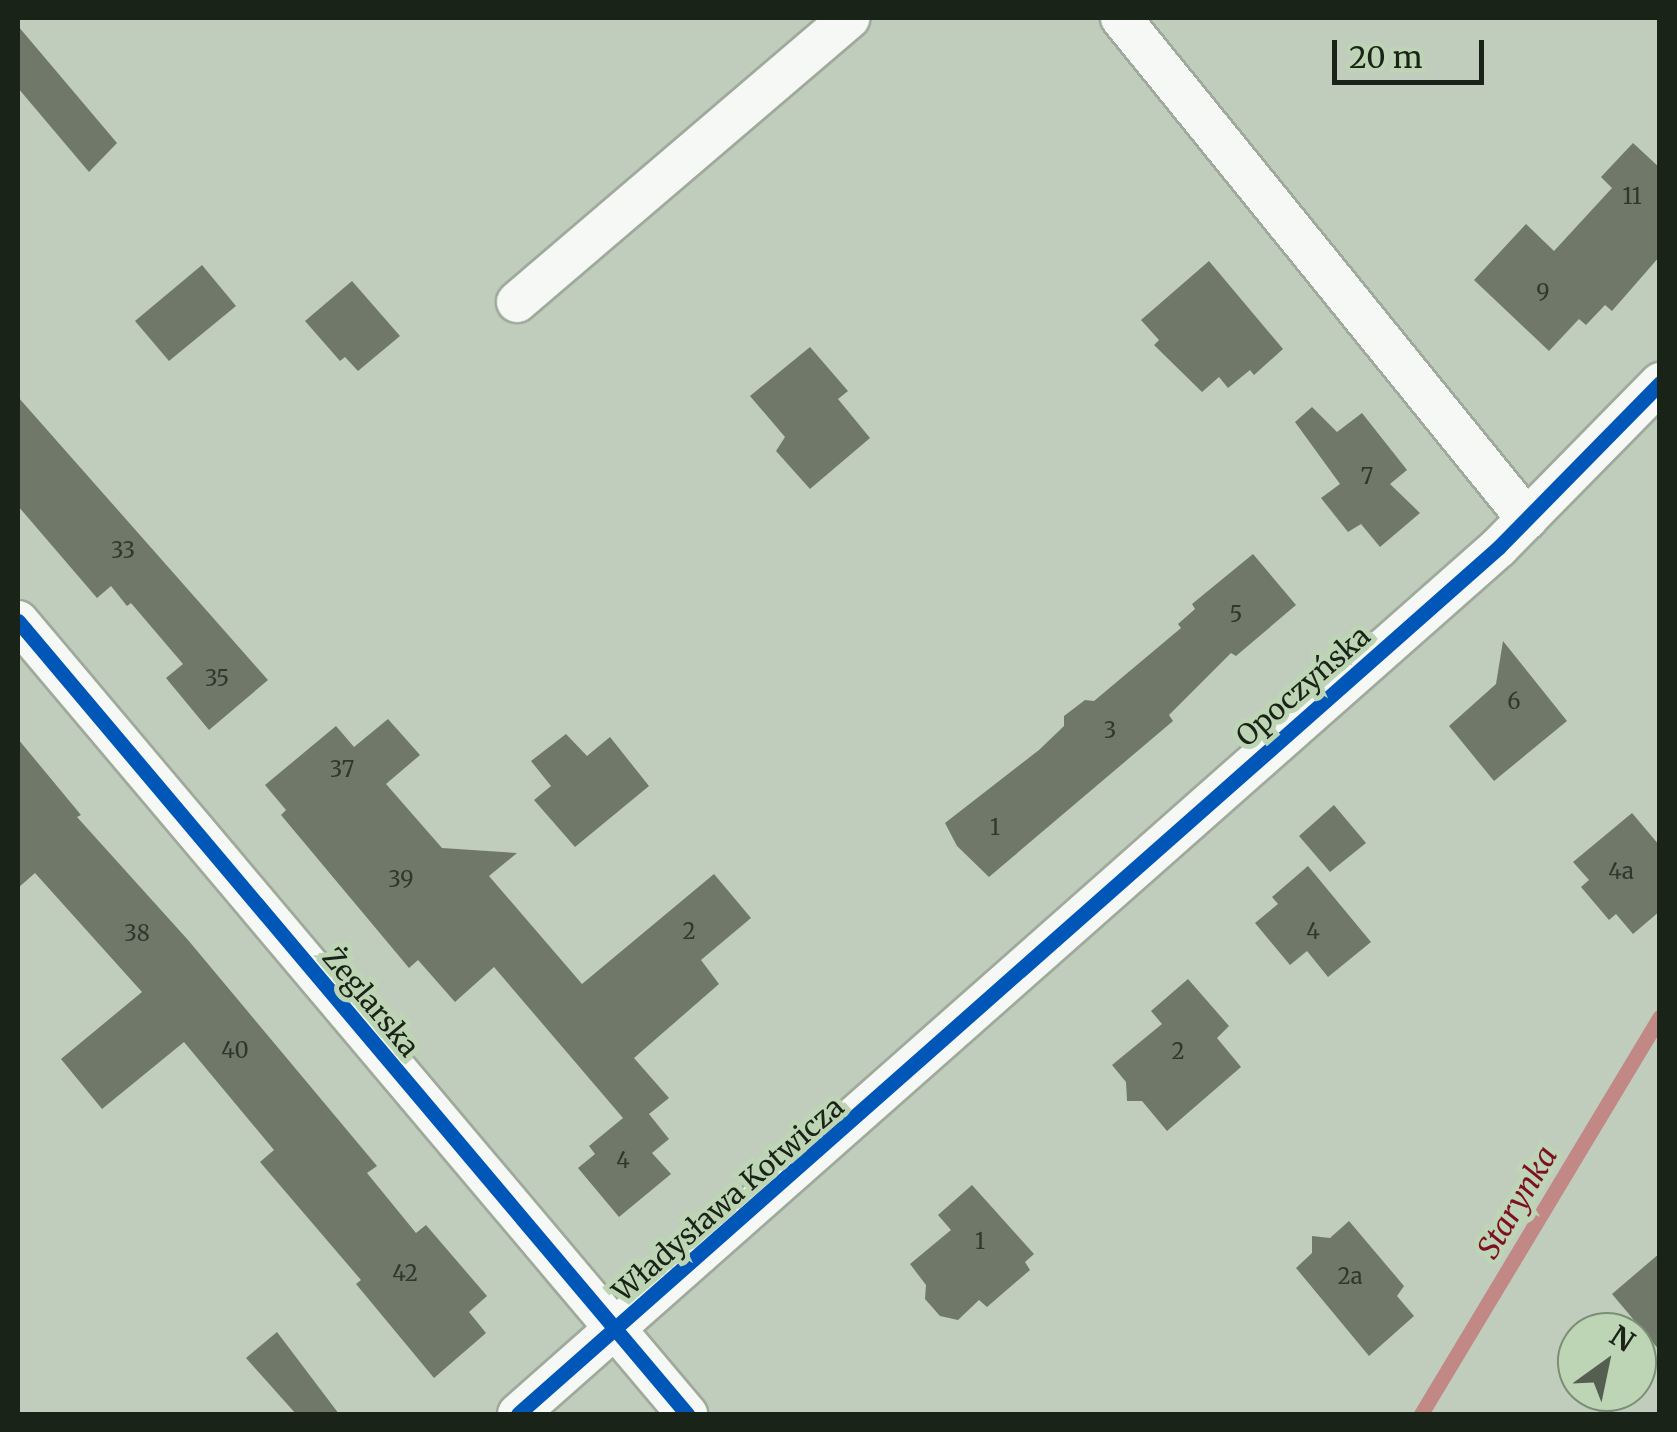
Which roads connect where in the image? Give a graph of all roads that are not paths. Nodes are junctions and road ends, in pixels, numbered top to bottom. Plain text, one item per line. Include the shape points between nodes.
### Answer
1 (849, 18) edge
2 (1121, 18) edge
3 (517, 302) dead end
4 (1660, 383) edge
5 (1527, 519) junction
6 (18, 620) edge
7 (970, 1019) joint
8 (615, 1332) junction
9 (518, 1414) edge
10 (687, 1414) edge

1 - 3 street
2 - 5 street
4 - 5 street, Opoczyńska
5 - 7 street, Opoczyńska
6 - 8 street, Żeglarska
7 - 8 street, Władysława Kotwicza
8 - 9 street, Władysława Kotwicza
8 - 10 street, Żeglarska

